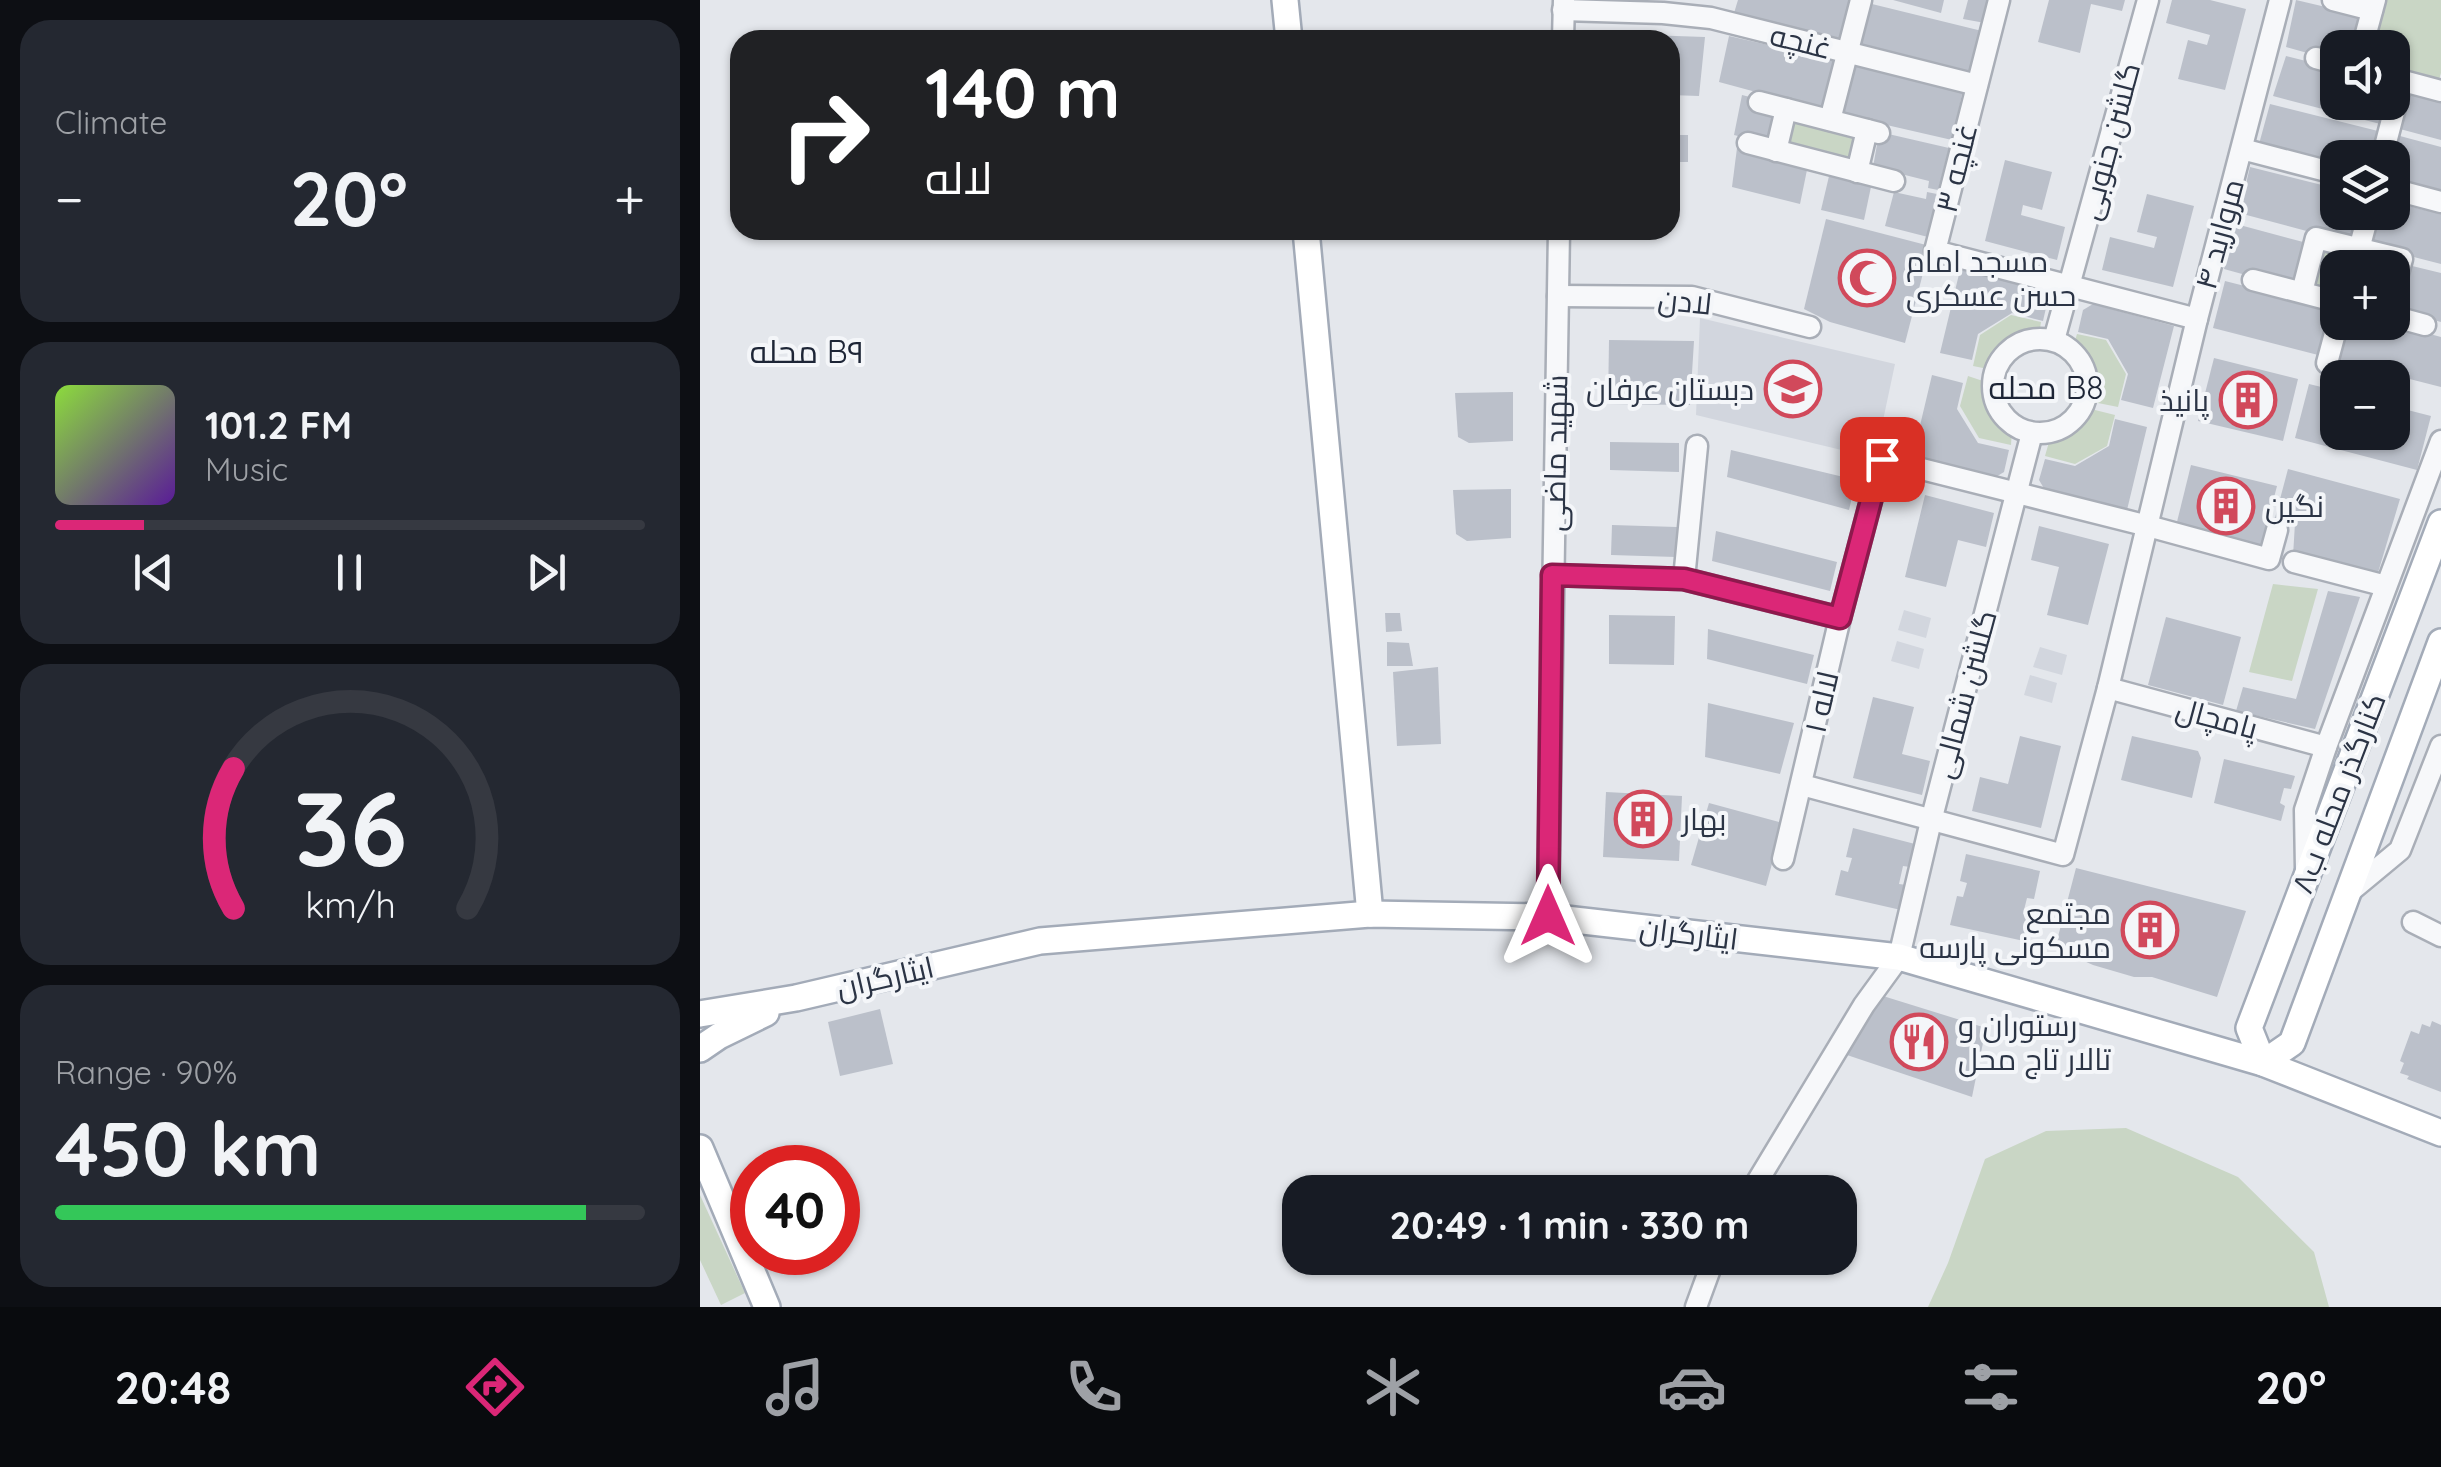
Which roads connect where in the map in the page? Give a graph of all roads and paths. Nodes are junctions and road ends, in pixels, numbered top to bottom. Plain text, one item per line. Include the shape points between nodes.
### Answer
1 (1285, 0) edge
2 (1861, 0) edge
3 (1999, 0) edge
4 (2148, 0) edge
5 (2280, 0) edge
6 (2333, 0) edge
7 (1564, 5) edge
8 (2374, 5) edge
9 (1288, 30) edge
10 (1563, 30) edge
11 (2367, 30) edge
12 (1847, 53) junction
13 (2316, 58) dead end
14 (2320, 59) edge
15 (2410, 83) edge
16 (1977, 85) junction
17 (2441, 91) edge
18 (1759, 102) dead end
19 (1786, 109) junction
20 (1830, 120) junction
21 (1748, 144) dead end
22 (2242, 149) junction
23 (1776, 151) junction
24 (2320, 169) edge
25 (1857, 172) junction
26 (1894, 181) dead end
27 (2410, 193) edge
28 (2441, 202) edge
29 (2364, 230) edge
30 (1307, 240) edge
31 (1559, 240) edge
32 (2360, 249) junction
33 (2365, 250) edge
34 (2254, 280) dead end
35 (2069, 286) junction
36 (2302, 292) junction
37 (1558, 296) junction
38 (2320, 297) edge
39 (2197, 319) junction
40 (2410, 321) edge
41 (2425, 325) dead end
42 (1810, 327) dead end
43 (2054, 340) junction
44 (2032, 432) junction
45 (2441, 441) edge
46 (1697, 446) dead end
47 (2017, 492) junction
48 (2441, 523) edge
49 (2148, 526) junction
50 (2276, 530) dead end
51 (2294, 562) dead end
52 (1552, 575) junction
53 (1684, 579) junction
54 (2386, 586) junction
55 (1840, 618) junction
56 (2441, 642) edge
57 (2108, 688) junction
58 (2441, 746) edge
59 (2326, 747) junction
60 (1802, 785) junction
61 (1932, 820) junction
62 (1783, 859) dead end
63 (2306, 877) junction
64 (2348, 894) junction
65 (1370, 914) junction
66 (1548, 916) junction
67 (2413, 922) dead end
68 (2441, 936) edge
69 (1899, 957) junction
70 (796, 998) junction
71 (700, 1014) edge
72 (700, 1048) edge
73 (2263, 1063) junction
74 (2441, 1133) edge
75 (700, 1148) edge
76 (1761, 1175) edge
77 (1708, 1275) edge
78 (763, 1306) edge
79 (1696, 1307) edge

1 - 9 main road
2 - 12 street
3 - 16 street, غنچه ۳
4 - 35 street, گلشن جنوبی
5 - 22 street, مروارید ۴
6 - 8 street
7 - 10 street
7 - 12 street, غنچه via 1711,18
8 - 11 street
12 - 16 street, غنچه
12 - 20 street
13 - 14 street
15 - 17 street
16 - 35 street, غنچه ۳ via 1934,251
18 - 19 street
19 - 20 street
19 - 23 street
20 - 25 street via 1873,132
21 - 23 street
22 - 24 street
22 - 39 street, مروارید ۴
23 - 25 street
25 - 26 street
27 - 28 street
29 - 32 street
30 - 65 main road
31 - 37 street, شهید ماضی
32 - 33 street
32 - 36 street via 2316,238
34 - 36 street
35 - 39 street
35 - 43 street, گلشن جنوبی
36 - 38 street
37 - 42 street, لادن via 1692,297
37 - 52 street, شهید ماضی
39 - 49 street, مروارید ۴
40 - 41 street
43 - 44 street via 2080,360 2088,390 2084,405 2062,428
43 - 44 street via 2011,347 1994,373 1992,389 2004,418
44 - 47 street, گلشن شمالی
45 - 54 street
46 - 53 street
47 - 49 street
47 - 55 street, لاله ۱ via 1882,459
47 - 61 street, گلشن شمالی
48 - 63 main road, کنارگذر محله ب۸
49 - 50 street via 2269,559
49 - 57 street, مروارید ۴
51 - 54 street
52 - 53 street
52 - 66 street, شهید ماضی
53 - 55 street
54 - 59 street
55 - 60 street, لاله ۱
56 - 64 main road
57 - 59 street, پامچال
57 - 61 street, مروارید ۴ via 2064,855
58 - 64 street via 2400,850
59 - 63 street via 2306,810
60 - 61 street
60 - 62 street, لاله ۱
61 - 69 street, گلشن شمالی
63 - 73 main road, کنارگذر محله ب۸ via 2249,1028
64 - 73 main road via 2292,1043
65 - 66 main road, ایثارگران
65 - 70 main road, ایثارگران via 1040,941
66 - 69 main road, ایثارگران
67 - 68 street
69 - 73 main road, ایثارگران
69 - 76 street
70 - 71 main road, ایثارگران
70 - 72 main road, ایثارگران
73 - 74 main road, ایثارگران
75 - 78 main road
77 - 79 street

